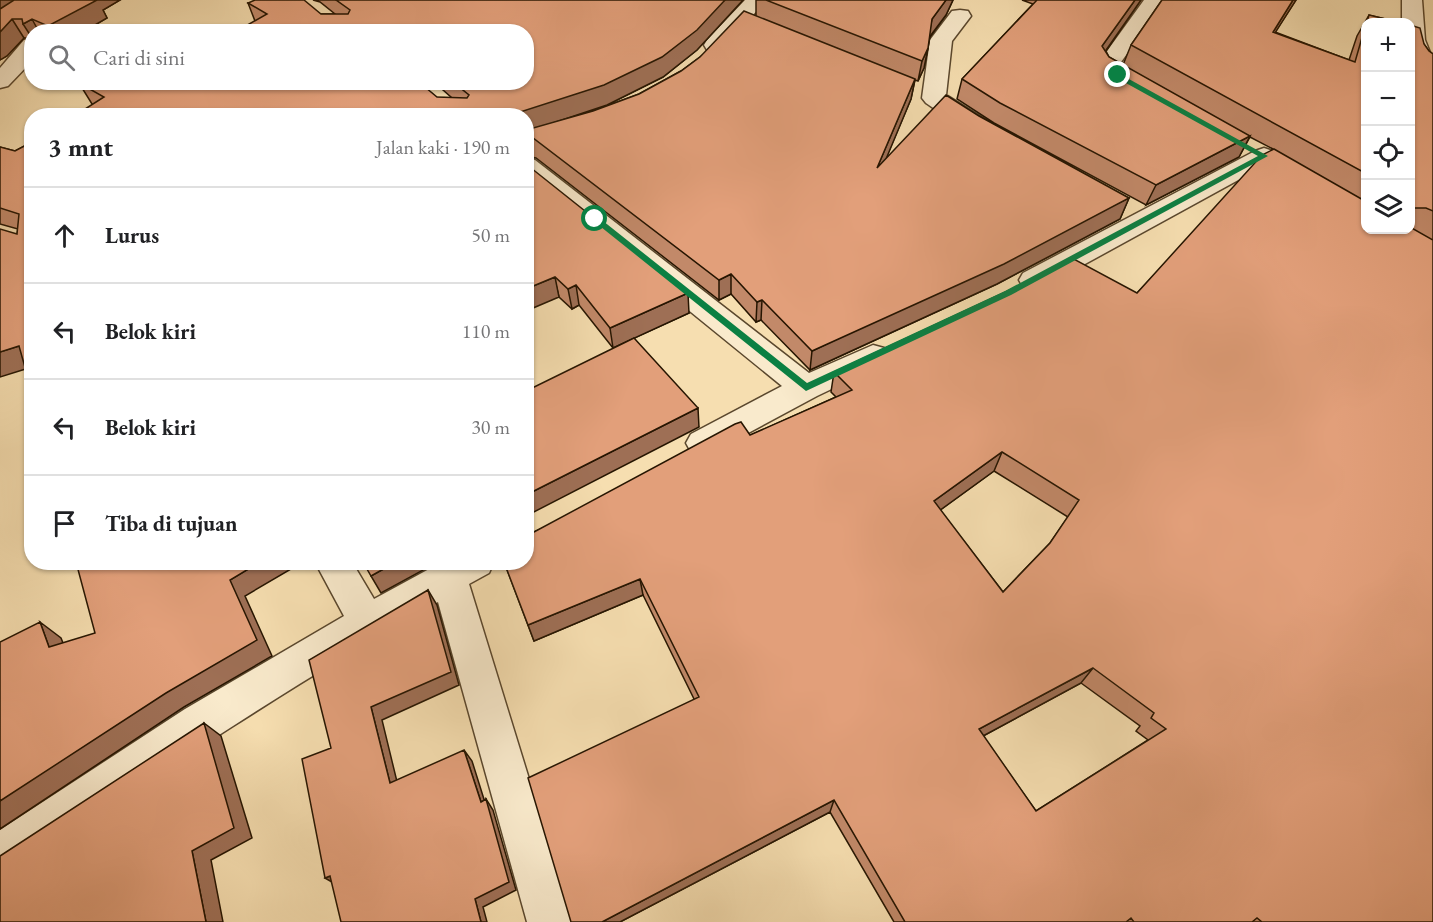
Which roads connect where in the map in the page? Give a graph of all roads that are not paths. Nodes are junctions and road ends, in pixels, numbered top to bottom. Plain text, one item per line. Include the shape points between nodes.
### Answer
1 (756, 0) edge
2 (1155, 0) edge
3 (1412, 0) edge
4 (960, 16) dead end
5 (738, 19) junction
6 (760, 28) edge
7 (24, 56) edge
8 (699, 62) edge
9 (1433, 71) edge
10 (0, 81) edge
11 (1156, 97) edge
12 (994, 135) edge
13 (1264, 156) edge
14 (534, 171) edge
15 (1008, 293) edge
16 (902, 343) edge
17 (806, 388) junction
18 (682, 453) edge
19 (338, 570) edge
20 (462, 570) edge
21 (367, 622) junction
22 (0, 855) edge
23 (550, 922) edge

1 - 5 street
2 - 11 street via 1108,65
3 - 9 street via 1417,54
4 - 12 street via 941,40 924,94
5 - 6 street
5 - 8 street
7 - 10 street
13 - 15 street via 1136,213
14 - 17 street
16 - 17 street
17 - 18 street
19 - 21 street
20 - 21 street
20 - 23 street
21 - 22 street via 199,723

